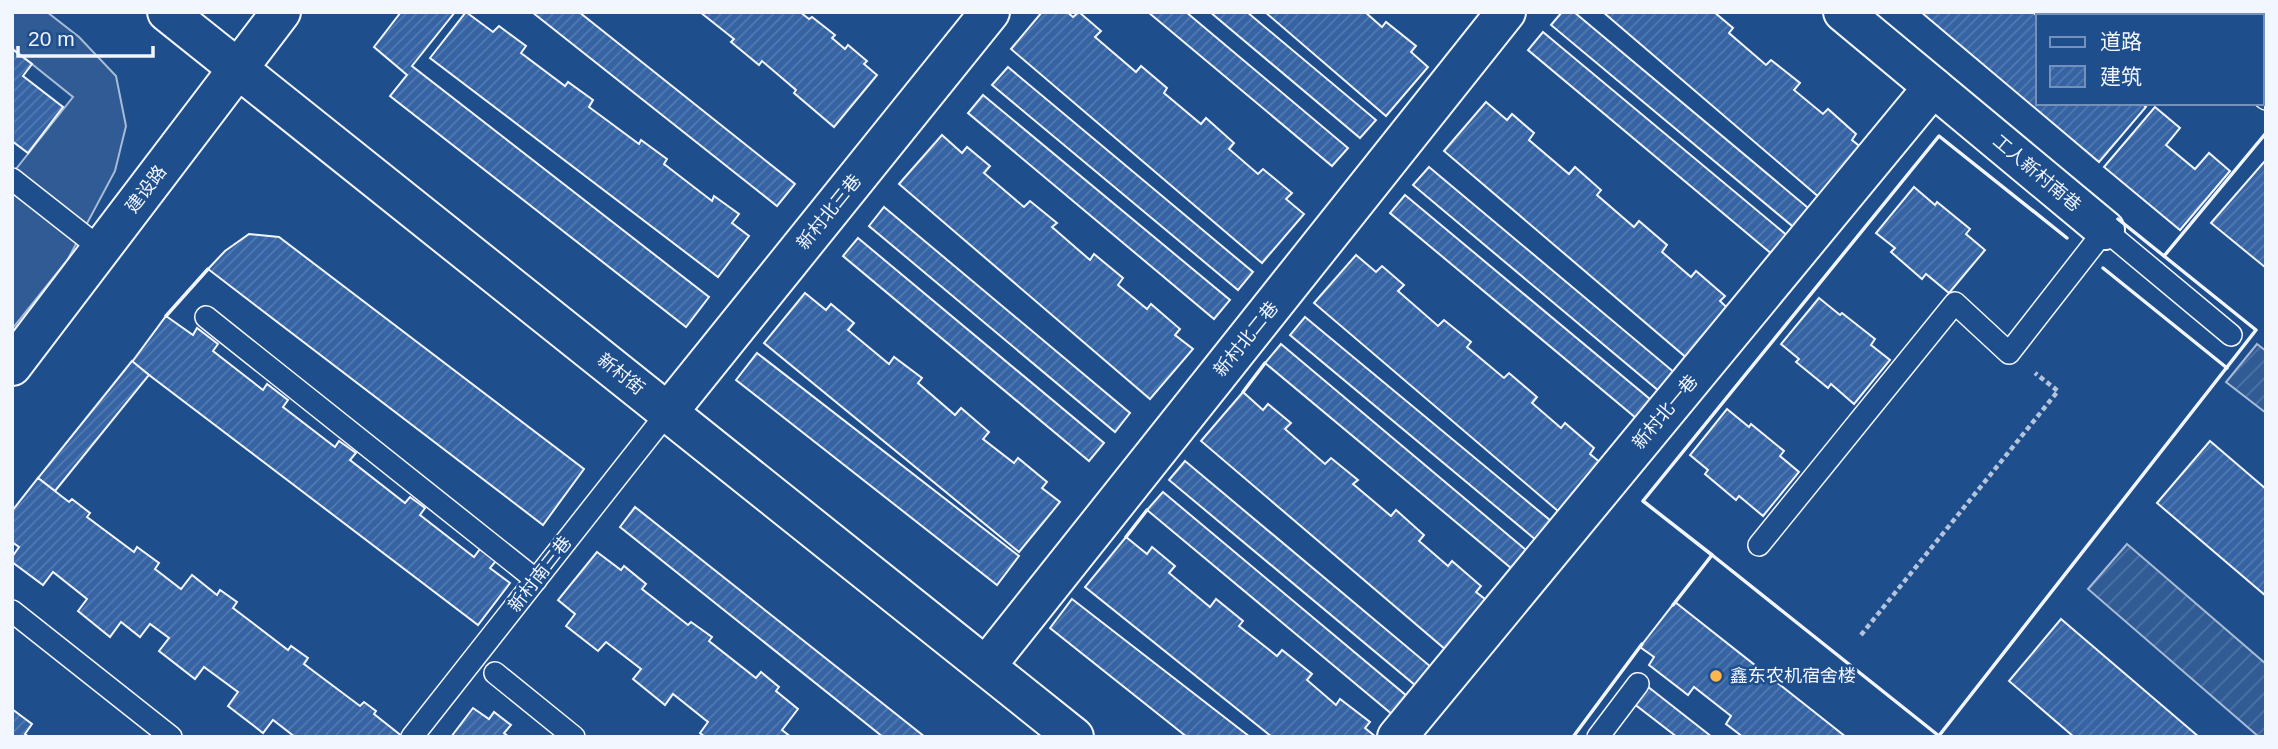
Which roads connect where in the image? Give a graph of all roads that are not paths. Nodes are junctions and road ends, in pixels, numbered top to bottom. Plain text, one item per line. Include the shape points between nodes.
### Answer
1 (167, 12) edge
2 (281, 12) edge
3 (990, 12) edge
4 (1506, 12) edge
5 (1843, 12) edge
6 (237, 68) junction
7 (1933, 87) junction
8 (12, 179) edge
9 (2105, 230) junction
10 (101, 249) junction
11 (206, 317) dead end
12 (2231, 335) dead end
13 (12, 366) edge
14 (668, 412) junction
15 (1759, 545) dead end
16 (536, 580) junction
17 (12, 611) edge
18 (986, 666) junction
19 (495, 673) dead end
20 (1638, 684) dead end
21 (1064, 734) edge
22 (172, 737) edge
23 (412, 737) edge
24 (574, 737) edge
25 (1397, 737) edge
26 (1598, 737) edge

1 - 6 street, 新村街
2 - 6 street, 建设路
3 - 14 street, 新村北三巷
4 - 18 street, 新村北二巷
5 - 7 street, 工人新村南巷
6 - 10 street, 建设路
6 - 14 street, 新村街
7 - 9 street, 工人新村南巷
7 - 25 street, 新村北一巷
8 - 10 lane
9 - 12 lane, 工人新村南巷
9 - 15 lane via 2009,353 1955,303
10 - 13 street, 建设路
11 - 16 lane
14 - 16 lane, 新村南三巷
14 - 18 street, 新村街
16 - 23 lane, 新村南三巷
17 - 22 lane
18 - 21 street, 新村街
19 - 24 lane
20 - 26 lane

